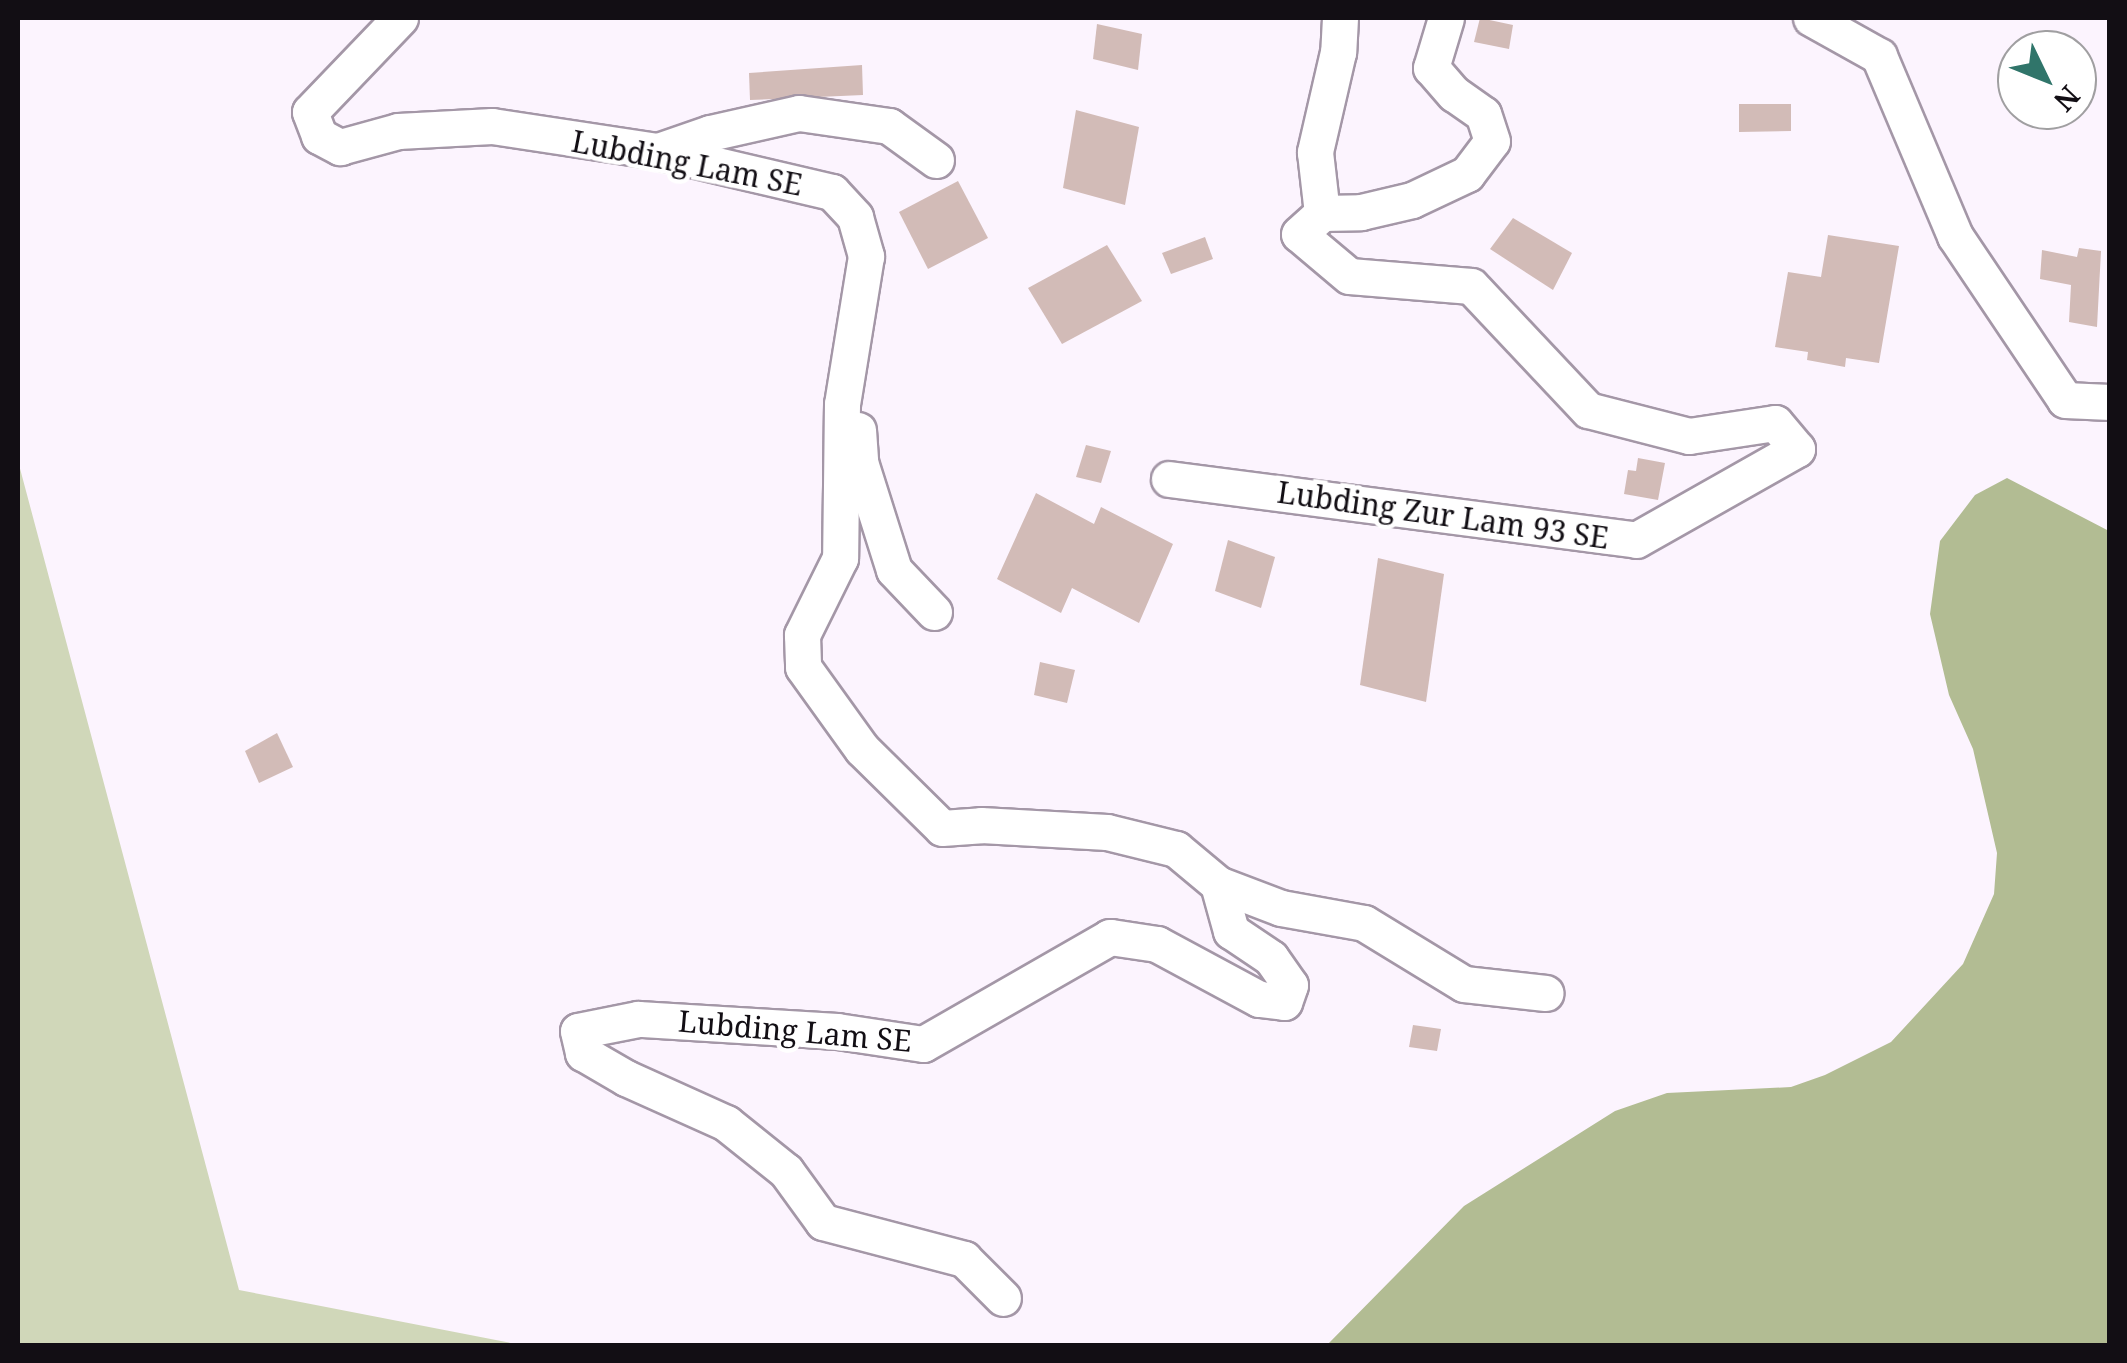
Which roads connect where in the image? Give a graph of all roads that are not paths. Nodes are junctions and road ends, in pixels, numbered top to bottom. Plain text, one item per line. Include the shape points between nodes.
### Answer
1 (400, 18) edge
2 (1340, 18) edge
3 (1446, 18) edge
4 (1811, 18) edge
5 (657, 151) junction
6 (936, 160) dead end
7 (1322, 213) junction
8 (2110, 402) edge
9 (842, 404) junction
10 (1169, 479) dead end
11 (934, 612) dead end
12 (1218, 884) junction
13 (1546, 994) dead end
14 (1003, 1298) dead end

1 - 5 street, Lubding Lam SE via 310,112 319,136 340,147 398,131 492,126
2 - 7 street via 1315,152
3 - 7 street via 1431,68 1483,114 1492,142 1466,174 1412,200
4 - 8 street via 1878,56 1954,236 2064,400
5 - 6 street via 799,112 888,126
5 - 9 street, Lubding Lam SE via 832,192 855,216 866,256
7 - 10 street, Lubding Zur Lam 93 SE via 1298,234 1349,276 1471,286 1588,410 1689,436 1775,423 1798,448 1636,540
9 - 11 street via 858,429 860,462 894,570
9 - 12 street, Lubding Lam SE via 840,558 802,635 803,667 862,749 942,828 1107,832 1176,849
12 - 13 street via 1281,908 1364,924 1464,984
12 - 14 street, Lubding Lam SE via 1230,930 1271,958 1290,985 1284,1002 1260,999 1157,944 1110,937 922,1044 836,1031 638,1019 578,1031 583,1054 726,1123 786,1171 823,1222 964,1259

